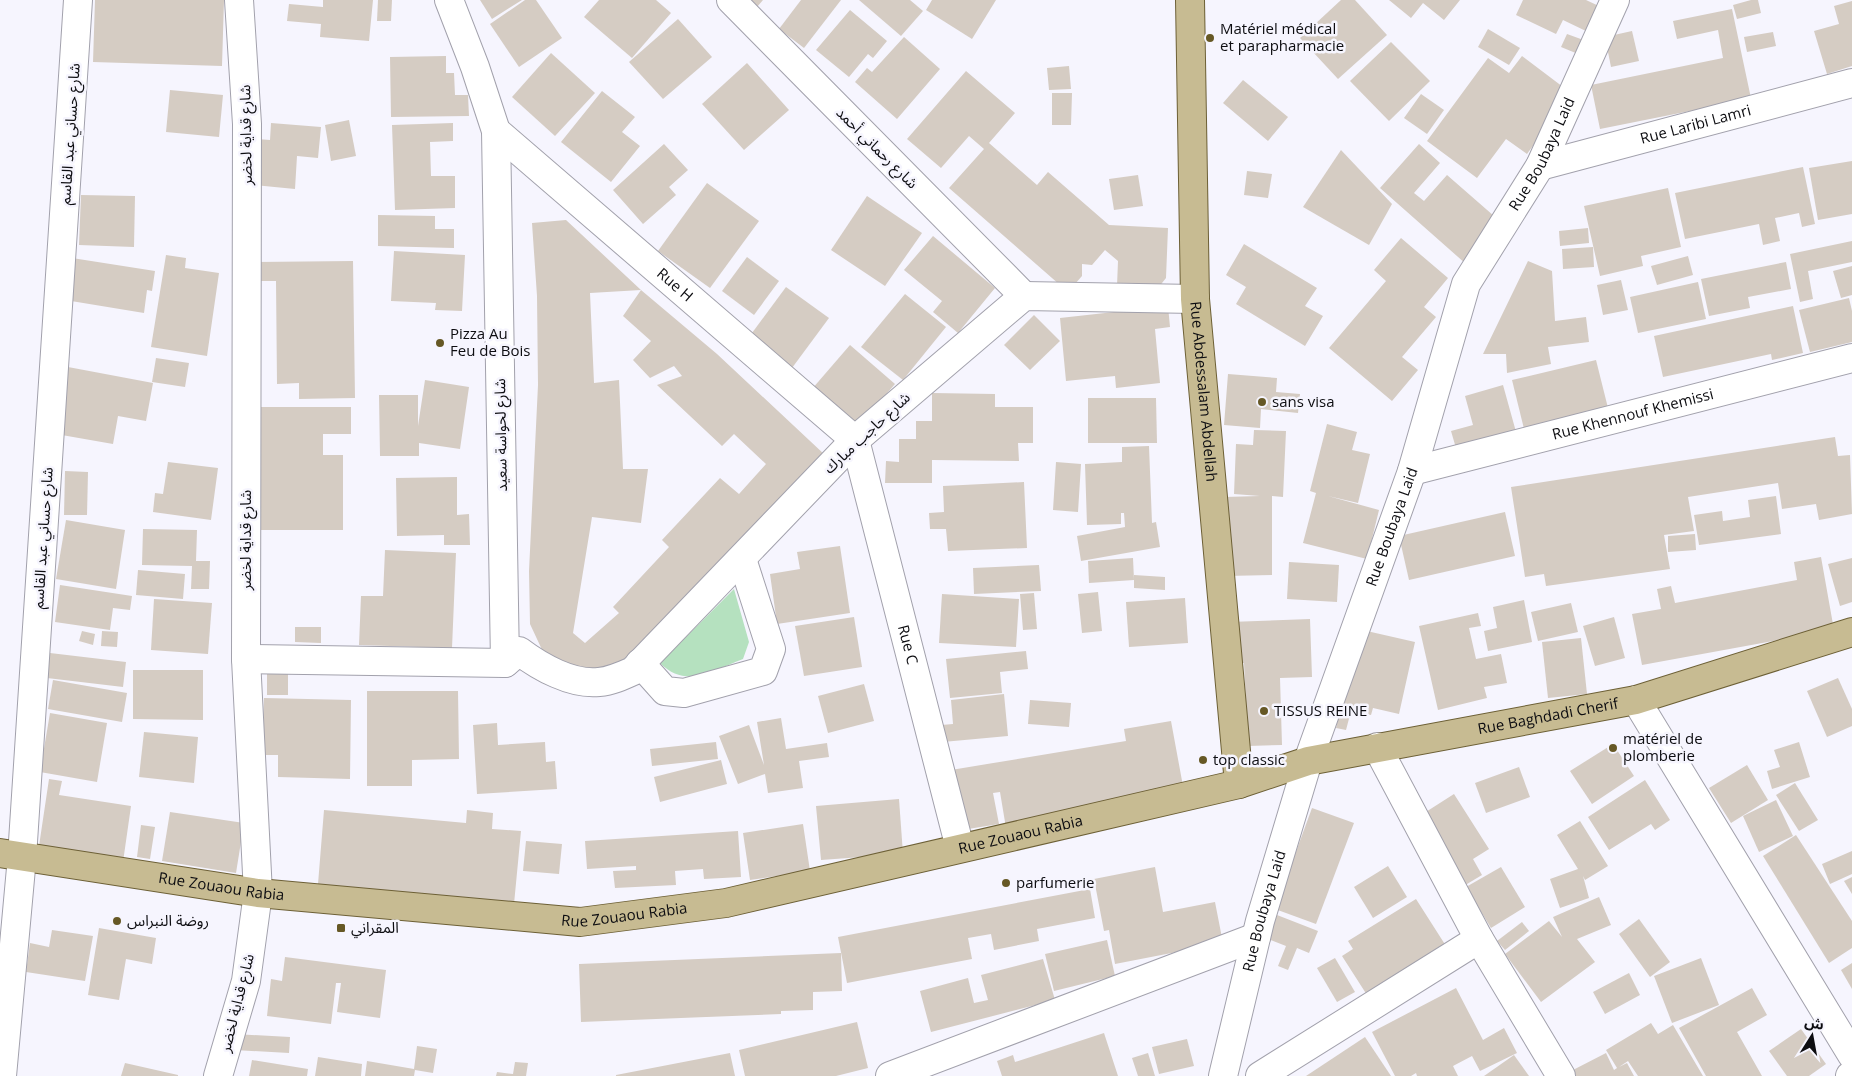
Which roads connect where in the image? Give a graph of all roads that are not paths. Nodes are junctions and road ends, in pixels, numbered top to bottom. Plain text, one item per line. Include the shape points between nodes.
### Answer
1 (78, 0) edge
2 (239, 0) edge
3 (449, 0) edge
4 (731, 0) edge
5 (1190, 0) edge
6 (1615, 0) edge
7 (1852, 83) edge
8 (496, 131) junction
9 (1540, 166) junction
10 (1024, 296) junction
11 (1195, 299) junction
12 (1852, 358) edge
13 (854, 440) junction
14 (1412, 471) junction
15 (742, 560) junction
16 (1852, 632) edge
17 (246, 659) junction
18 (506, 663) junction
19 (640, 663) junction
20 (1636, 700) junction
21 (1377, 747) junction
22 (1308, 761) junction
23 (1239, 784) junction
24 (960, 848) junction
25 (11, 855) edge
26 (258, 893) junction
27 (1256, 937) junction
28 (1479, 939) junction
29 (1852, 1055) edge
30 (2, 1076) edge
31 (218, 1076) edge
32 (890, 1076) edge
33 (1223, 1076) edge
34 (1260, 1076) edge
35 (1561, 1076) edge

1 - 25 street, شارع حساني عبد القاسم
2 - 17 street, شارع قداية لخضر via 247,124
3 - 8 street, شارع لحواسة سعيد
4 - 10 street, شارع رحماني أحمد
5 - 11 main road, Rue Abdessalam Abdellah
6 - 9 street, Rue Boubaya Laid
7 - 9 street, Rue Laribi Lamri
8 - 13 street, Rue H
8 - 18 street, شارع لحواسة سعيد
9 - 14 street, Rue Boubaya Laid via 1466,284
10 - 11 street
10 - 13 street, شارع حاجب مبارك
11 - 23 main road, Rue Abdessalam Abdellah
12 - 14 street, Rue Khennouf Khemissi
13 - 15 street, شارع حاجب مبارك
13 - 24 street, Rue C
14 - 22 street, Rue Boubaya Laid
15 - 19 street, شارع حاجب مبارك
15 - 19 street via 771,649 763,671 684,692 665,691
16 - 20 main road, Rue Baghdadi Cherif
17 - 18 street
17 - 26 street, شارع قداية لخضر
18 - 19 street, شارع حاجب مبارك via 519,651 559,674 597,682 633,671
20 - 21 main road, Rue Baghdadi Cherif
20 - 29 street
21 - 22 main road, Rue Baghdadi Cherif
21 - 28 street
22 - 23 main road, Rue Baghdadi Cherif
22 - 27 street, Rue Boubaya Laid
23 - 24 main road, Rue Zouaou Rabia
24 - 26 main road, Rue Zouaou Rabia via 726,903 580,922
25 - 26 main road, Rue Zouaou Rabia
25 - 30 street, شارع حساني عبد القاسم
26 - 31 street, شارع قداية لخضر via 246,981
27 - 32 street
27 - 33 street, Rue Boubaya Laid
28 - 34 street
28 - 35 street

